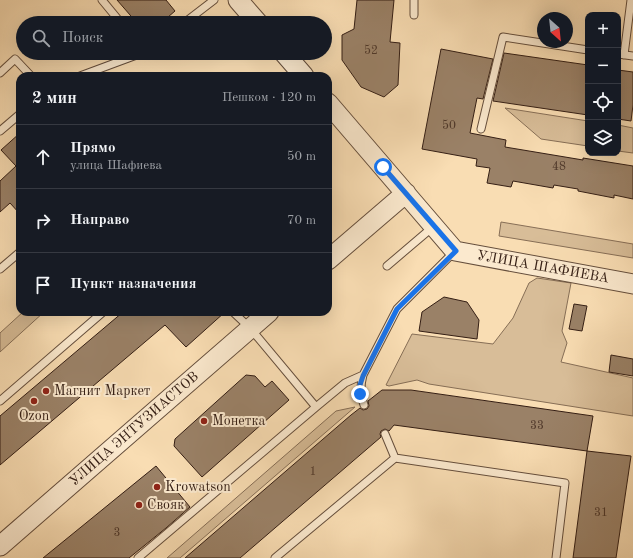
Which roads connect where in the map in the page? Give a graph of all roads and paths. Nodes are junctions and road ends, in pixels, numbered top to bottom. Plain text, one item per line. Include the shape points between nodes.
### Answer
1 (102, 0) edge
2 (214, 0) edge
3 (238, 0) edge
4 (414, 0) edge
5 (631, 0) edge
6 (414, 15) dead end
7 (115, 16) edge
8 (193, 16) edge
9 (252, 16) edge
10 (585, 50) edge
11 (621, 54) edge
12 (633, 56) edge
13 (123, 60) edge
14 (290, 60) edge
15 (27, 72) edge
16 (91, 72) edge
17 (301, 72) edge
18 (0, 73) edge
19 (332, 108) edge
20 (16, 117) edge
21 (481, 129) dead end
22 (0, 131) edge
23 (406, 193) junction
24 (434, 226) junction
25 (456, 251) junction
26 (16, 255) edge
27 (332, 257) edge
28 (387, 266) dead end
29 (0, 269) edge
30 (633, 284) edge
31 (98, 316) edge
32 (237, 316) edge
33 (264, 316) edge
34 (250, 328) junction
35 (363, 376) junction
36 (0, 402) edge
37 (364, 405) dead end
38 (316, 407) junction
39 (385, 434) dead end
40 (395, 458) junction
41 (0, 546) edge
42 (138, 558) edge
43 (275, 558) edge
44 (556, 558) edge

1 - 7 lane
2 - 8 lane
3 - 9 street
4 - 6 lane
5 - 11 lane
10 - 21 lane via 503,38
11 - 12 lane
13 - 16 lane
14 - 17 street
15 - 18 lane via 15,59
19 - 23 street
20 - 22 lane
23 - 24 street
23 - 27 street
24 - 25 street
24 - 28 lane
25 - 30 street, УЛИЦА ШАФИЕВА
25 - 35 lane via 397,309
26 - 29 lane
31 - 36 lane
32 - 34 lane
33 - 34 street, УЛИЦА ЭНТУЗИАСТОВ
34 - 38 lane
34 - 41 street, УЛИЦА ЭНТУЗИАСТОВ
35 - 37 lane via 360,394
35 - 38 lane via 345,383
38 - 42 lane
39 - 40 lane
40 - 43 lane
40 - 44 lane via 565,483

